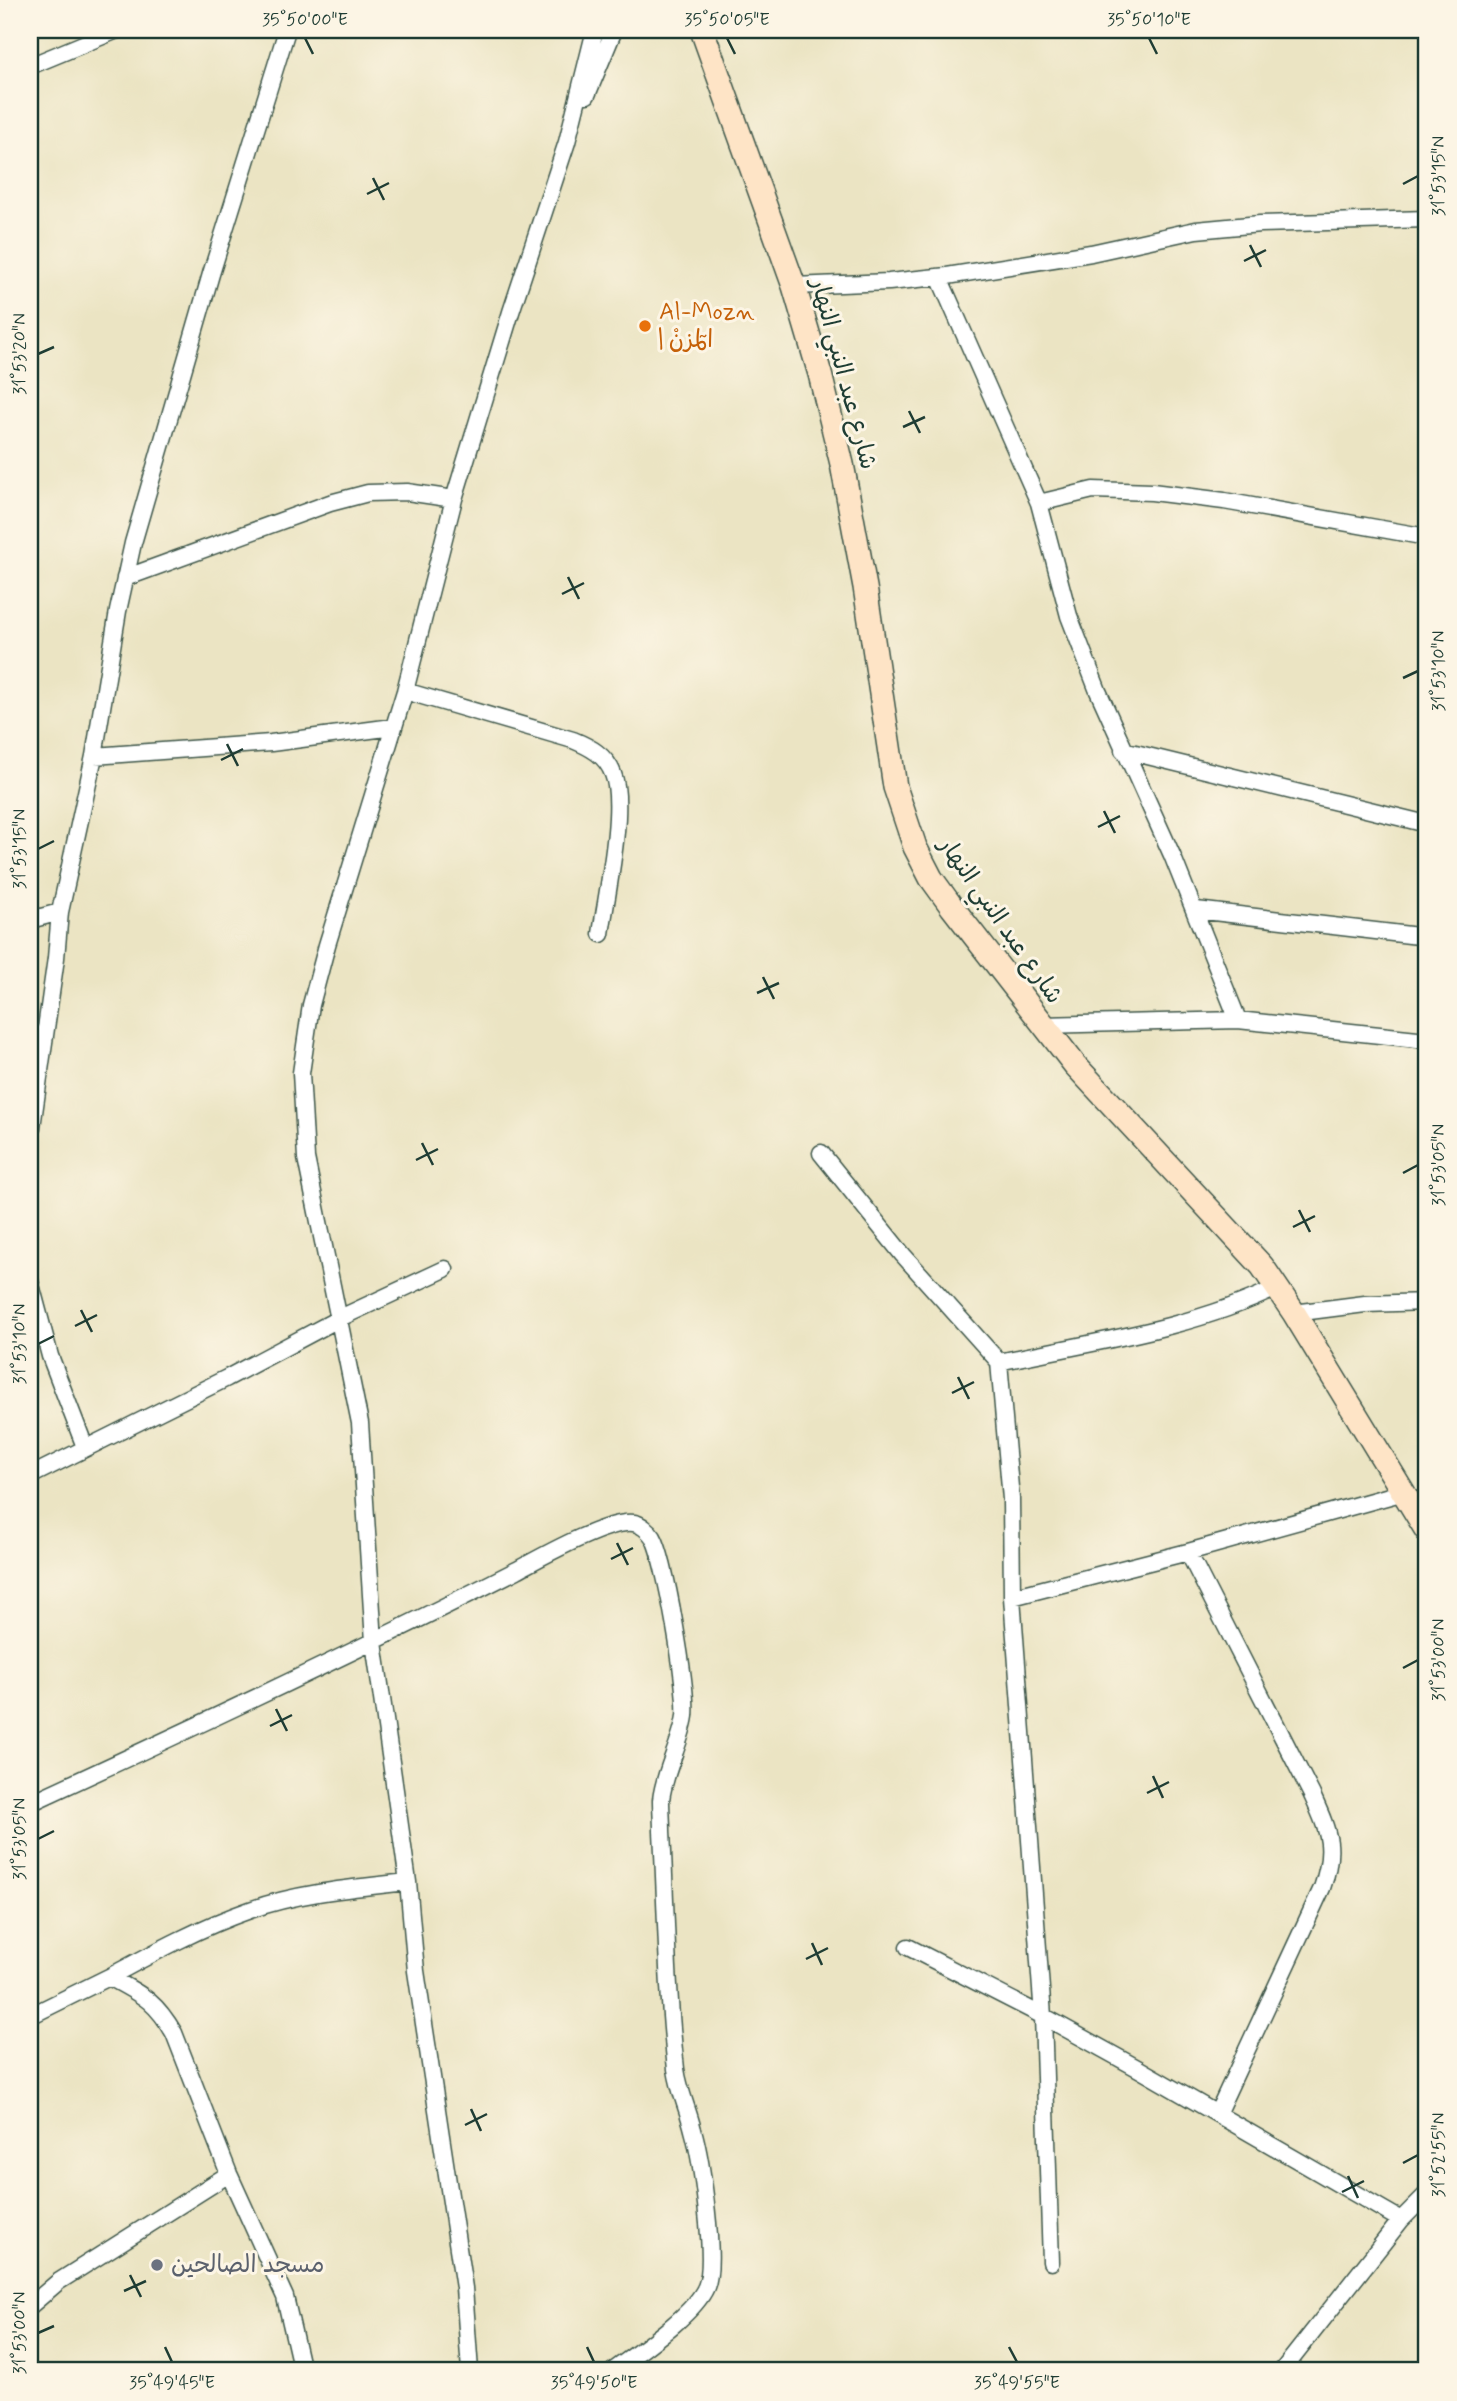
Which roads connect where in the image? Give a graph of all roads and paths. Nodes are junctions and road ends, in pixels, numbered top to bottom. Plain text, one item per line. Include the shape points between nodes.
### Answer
1 (117, 30) edge
2 (287, 30) edge
3 (595, 30) edge
4 (614, 30) edge
5 (702, 30) edge
6 (30, 66) edge
7 (567, 142) junction
8 (1427, 219) edge
9 (939, 277) junction
10 (794, 286) junction
11 (454, 499) junction
12 (1039, 503) junction
13 (1427, 537) edge
14 (125, 578) junction
15 (405, 691) junction
16 (393, 727) junction
17 (1123, 750) junction
18 (94, 756) junction
19 (1427, 824) edge
20 (1196, 910) junction
21 (60, 912) junction
22 (30, 920) edge
23 (601, 934) dead end
24 (1427, 937) edge
25 (1238, 1020) junction
26 (1042, 1024) junction
27 (1427, 1040) edge
28 (30, 1141) edge
29 (821, 1153) dead end
30 (445, 1269) dead end
31 (30, 1281) edge
32 (1276, 1288) junction
33 (1427, 1302) edge
34 (1294, 1313) junction
35 (340, 1318) junction
36 (999, 1362) junction
37 (85, 1447) junction
38 (30, 1476) edge
39 (1404, 1492) junction
40 (1427, 1531) edge
41 (1188, 1552) junction
42 (1012, 1597) junction
43 (374, 1642) junction
44 (30, 1803) edge
45 (408, 1881) junction
46 (908, 1947) dead end
47 (109, 1977) junction
48 (1043, 2015) junction
49 (30, 2016) edge
50 (1217, 2114) junction
51 (229, 2174) junction
52 (1427, 2194) edge
53 (1401, 2220) junction
54 (1051, 2262) dead end
55 (30, 2306) edge
56 (302, 2371) edge
57 (470, 2371) edge
58 (612, 2371) edge
59 (1282, 2371) edge

1 - 6 street
2 - 14 street via 151,475
3 - 7 street
4 - 7 street
5 - 10 street, شارع عبد النبي النهار
7 - 11 street
8 - 9 street via 1196,230 1091,253
9 - 10 street
9 - 12 street
10 - 26 street, شارع عبد النبي النهار via 842,464 895,787 905,821 931,878
11 - 14 street via 407,492 368,493
11 - 15 street
12 - 13 street via 1093,490 1152,492
12 - 17 street via 1069,616
14 - 18 street
15 - 16 street
15 - 23 street via 573,740 605,761 613,773 617,814
16 - 18 street via 271,743
16 - 35 street via 314,993 302,1063 306,1158
17 - 19 street
17 - 20 street
18 - 21 street
20 - 24 street
20 - 25 street
21 - 22 street
21 - 28 street
25 - 26 street
25 - 27 street
26 - 32 street, شارع عبد النبي النهار via 1262,1266
29 - 36 street via 903,1255
30 - 35 street
31 - 37 street via 50,1356
32 - 34 street, شارع عبد النبي النهار
32 - 36 street via 1247,1302 1182,1321
33 - 34 street
34 - 39 street, شارع عبد النبي النهار
35 - 37 street
35 - 43 street via 360,1423
36 - 42 street via 1011,1499
37 - 38 street
39 - 40 street, شارع عبد النبي النهار
39 - 41 street
41 - 42 street
41 - 50 street via 1312,1795 1331,1854 1322,1888
42 - 48 street
43 - 44 street
43 - 45 street
43 - 58 street via 603,1529 634,1523 646,1528 657,1548 685,1693 684,1720 661,1798 675,2056 683,2104 695,2136 710,2274 692,2308
45 - 47 street via 321,1893 250,1910 193,1933
45 - 57 street via 416,1971 464,2288
46 - 48 street
47 - 49 street
47 - 51 street via 143,1995 162,2012
48 - 50 street
48 - 54 street
50 - 53 street
51 - 55 street via 58,2282
51 - 56 street via 285,2298
52 - 53 street
53 - 59 street

